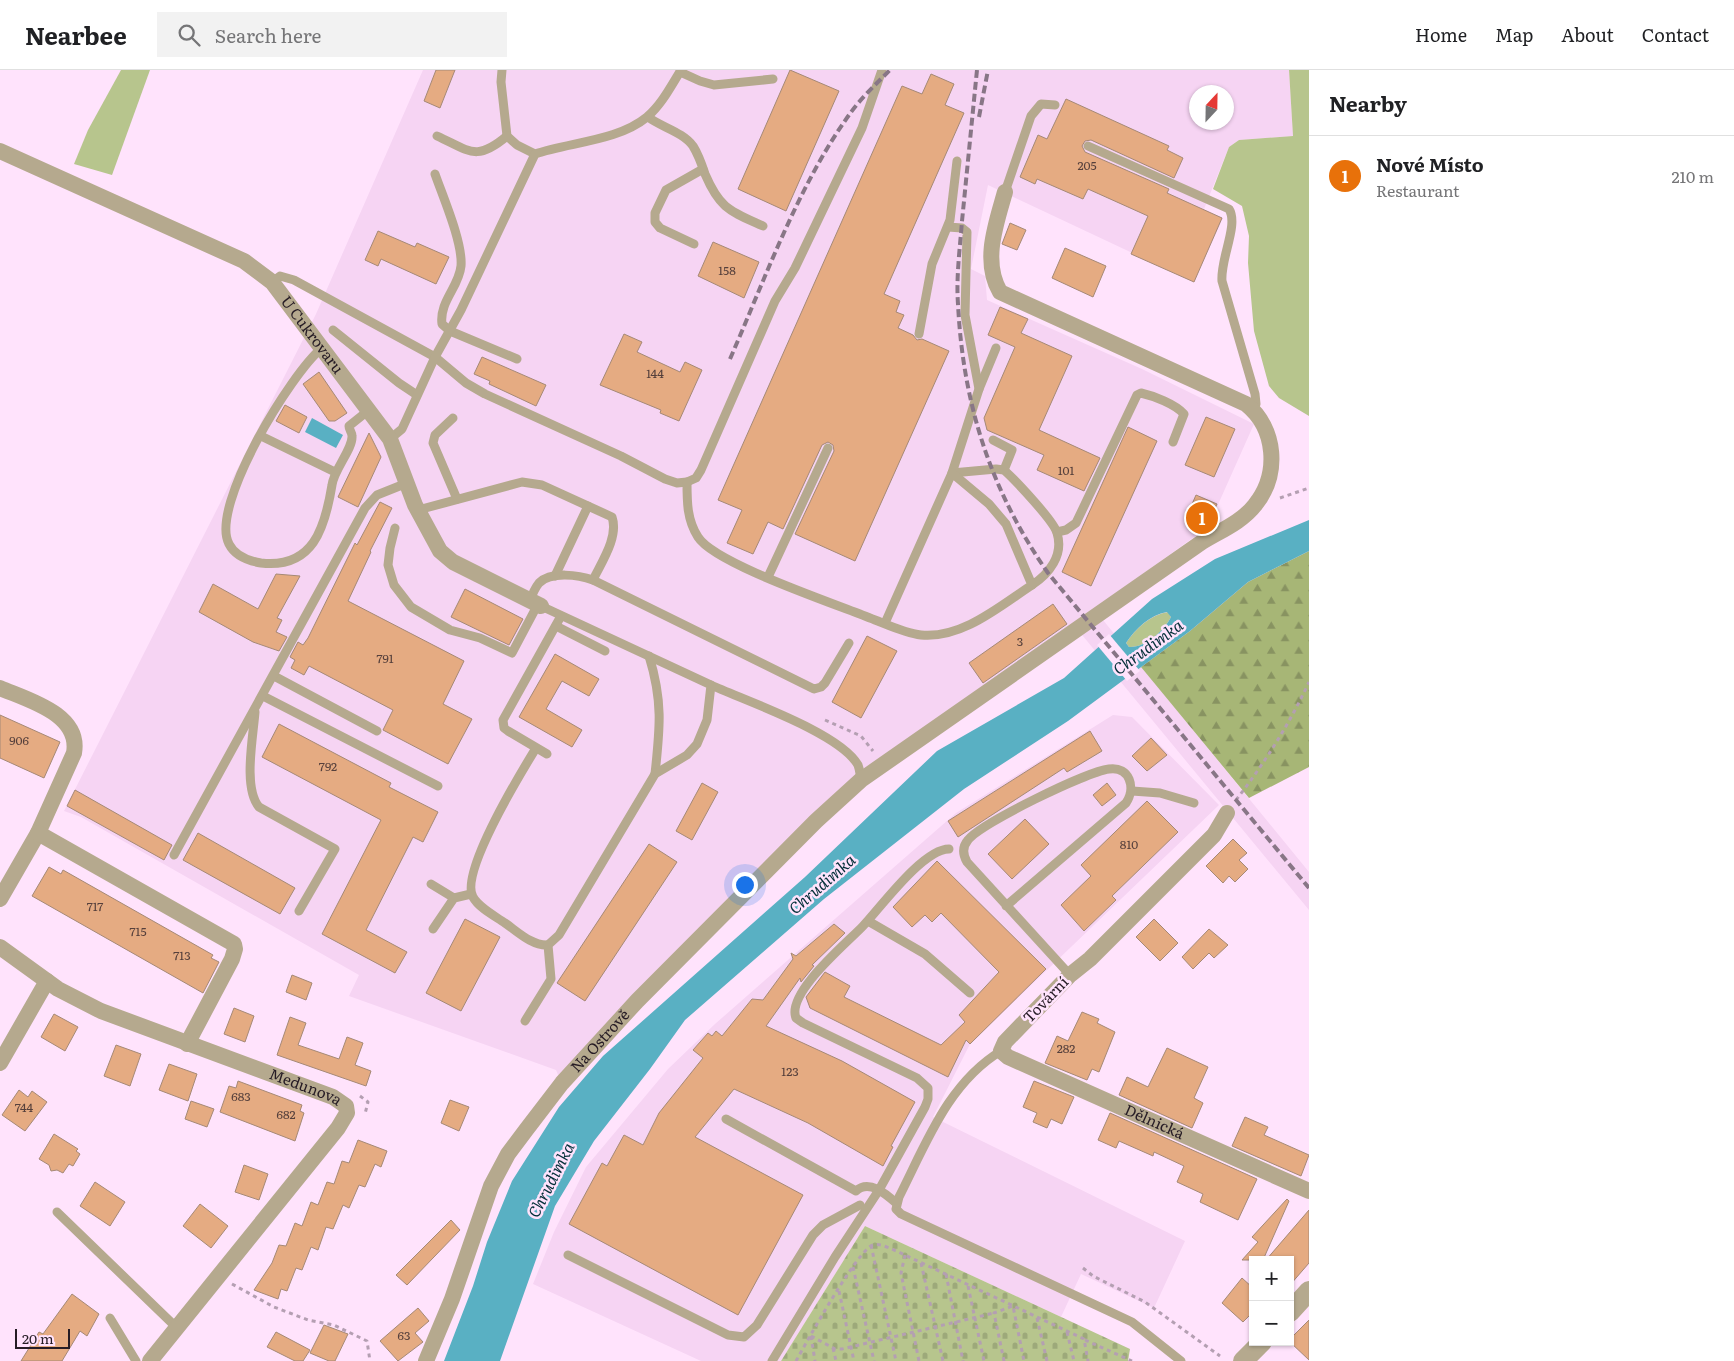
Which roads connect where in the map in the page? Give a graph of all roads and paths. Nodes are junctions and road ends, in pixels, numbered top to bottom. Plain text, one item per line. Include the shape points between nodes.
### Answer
1 (502, 70) edge
2 (882, 70) edge
3 (680, 71) edge
4 (773, 79) dead end
5 (1055, 105) dead end
6 (648, 117) junction
7 (437, 136) dead end
8 (507, 136) junction
9 (1088, 146) dead end
10 (0, 151) edge
11 (535, 154) junction
12 (957, 161) dead end
13 (704, 169) junction
14 (435, 174) dead end
15 (1005, 192) joint
16 (763, 226) dead end
17 (948, 227) junction
18 (694, 244) dead end
19 (272, 282) junction
20 (333, 330) dead end
21 (450, 331) junction
22 (919, 334) dead end
23 (322, 348) junction
24 (996, 348) dead end
25 (435, 356) junction
26 (517, 359) dead end
27 (979, 389) junction
28 (418, 395) junction
29 (369, 410) junction
30 (1253, 410) junction
31 (453, 418) dead end
32 (261, 436) junction
33 (390, 439) junction
34 (992, 440) dead end
35 (1173, 442) dead end
36 (828, 448) dead end
37 (1004, 470) junction
38 (335, 472) junction
39 (952, 473) junction
40 (687, 482) junction
41 (407, 483) junction
42 (1309, 488) edge
43 (457, 499) junction
44 (1256, 504) junction
45 (588, 506) junction
46 (418, 510) junction
47 (395, 528) dead end
48 (1057, 532) junction
49 (555, 576) junction
50 (768, 577) junction
51 (593, 580) junction
52 (1032, 585) junction
53 (536, 604) junction
54 (561, 616) junction
55 (885, 623) junction
56 (556, 626) junction
57 (849, 642) dead end
58 (605, 651) dead end
59 (649, 656) junction
60 (274, 676) junction
61 (1309, 682) edge
62 (711, 685) junction
63 (0, 688) edge
64 (263, 696) junction
65 (256, 710) junction
66 (376, 731) dead end
67 (536, 748) junction
68 (547, 754) dead end
69 (655, 774) junction
70 (861, 780) junction
71 (438, 786) dead end
72 (1132, 791) junction
73 (1194, 803) dead end
74 (1227, 813) joint
75 (38, 832) junction
76 (949, 849) dead end
77 (174, 855) dead end
78 (431, 884) dead end
79 (471, 894) junction
80 (454, 898) junction
81 (0, 899) edge
82 (1006, 906) junction
83 (299, 911) dead end
84 (868, 921) junction
85 (433, 929) dead end
86 (548, 945) junction
87 (0, 947) edge
88 (1070, 975) junction
89 (47, 981) junction
90 (970, 993) dead end
91 (524, 1021) dead end
92 (187, 1044) junction
93 (1001, 1051) junction
94 (0, 1063) edge
95 (351, 1092) dead end
96 (726, 1119) dead end
97 (358, 1121) dead end
98 (879, 1190) junction
99 (856, 1191) junction
100 (1309, 1191) edge
101 (896, 1205) junction
102 (863, 1207) junction
103 (57, 1212) dead end
104 (871, 1245) junction
105 (568, 1255) dead end
106 (905, 1255) junction
107 (921, 1263) junction
108 (853, 1267) junction
109 (1083, 1268) dead end
110 (946, 1274) junction
111 (218, 1277) junction
112 (968, 1285) junction
113 (839, 1290) junction
114 (1309, 1291) edge
115 (1014, 1306) junction
116 (1294, 1308) edge
117 (994, 1313) junction
118 (1036, 1317) junction
119 (110, 1318) dead end
120 (975, 1318) junction
121 (955, 1322) junction
122 (935, 1327) junction
123 (177, 1328) junction
124 (913, 1332) junction
125 (1067, 1332) junction
126 (811, 1336) junction
127 (891, 1338) junction
128 (1084, 1339) junction
129 (870, 1342) junction
130 (1258, 1346) edge
131 (851, 1347) junction
132 (833, 1348) junction
133 (1220, 1356) dead end
134 (136, 1361) edge
135 (150, 1361) edge
136 (370, 1361) edge
137 (426, 1361) edge
138 (772, 1361) edge
139 (796, 1361) edge
140 (815, 1361) edge
141 (836, 1361) edge
142 (854, 1361) edge
143 (874, 1361) edge
144 (896, 1361) edge
145 (919, 1361) edge
146 (943, 1361) edge
147 (963, 1361) edge
148 (984, 1361) edge
149 (1004, 1361) edge
150 (1024, 1361) edge
151 (1047, 1361) edge
152 (1074, 1361) edge
153 (1088, 1361) edge
154 (1132, 1361) edge
155 (1181, 1361) edge
156 (1243, 1361) edge

1 - 8 lane
2 - 40 lane via 862,128 795,268 775,301 701,470 696,478
3 - 4 lane via 714,85
3 - 6 lane via 663,100
5 - 15 lane via 1041,104 1031,116
6 - 11 lane via 610,134
6 - 13 lane via 688,141
7 - 8 lane via 479,152 492,149
8 - 11 lane via 516,145
9 - 30 lane via 1230,209 1233,222 1222,262 1222,281 1255,394
10 - 19 street, U Cukrovaru via 244,261
11 - 21 lane
12 - 17 lane
13 - 16 lane via 722,204
13 - 18 lane via 669,187 655,213 657,226
14 - 21 lane via 461,256 458,278 442,311 442,324
15 - 30 street via 991,254 992,274 1000,292 1218,389
17 - 22 lane via 932,264
17 - 27 lane via 962,228 967,232 966,315
19 - 23 street, U Cukrovaru
19 - 25 lane via 280,276 290,278
20 - 28 lane
21 - 25 lane
21 - 26 lane
23 - 29 street, U Cukrovaru
23 - 32 lane via 304,364
24 - 27 lane
25 - 28 lane
25 - 40 lane via 466,383 485,394 665,479
27 - 39 lane
28 - 33 lane via 402,429
29 - 33 street, U Cukrovaru
29 - 38 lane via 350,423 351,441
30 - 44 street via 1266,430 1272,459 1268,479
31 - 43 lane via 435,435 433,443
32 - 38 lane
32 - 38 lane via 233,491 226,522 229,546 246,559 286,563 304,555 327,512
33 - 41 street, U Cukrovaru
34 - 37 lane via 1012,450
35 - 48 lane via 1184,414 1141,392 1076,523
36 - 50 lane
37 - 39 lane
37 - 48 lane
39 - 52 lane via 989,504 1006,524
39 - 55 lane
40 - 50 lane via 689,520 699,539 716,553
41 - 46 street, U Cukrovaru
41 - 60 lane via 377,495 366,508
42 - 44 path
43 - 45 lane via 522,482 542,485
43 - 46 lane
44 - 70 street, Na Ostrově via 1238,520
45 - 49 lane
45 - 51 lane via 610,516 614,524 610,544
46 - 53 street, U Cukrovaru via 445,557
47 - 53 lane via 388,565 394,586 411,607 450,630 480,638 512,653
48 - 52 lane via 1053,564 1048,574
49 - 51 lane
49 - 53 lane via 541,582
50 - 55 lane
51 - 57 lane via 814,689 825,683
52 - 55 lane via 984,617 946,633 922,635
53 - 54 lane
54 - 56 lane
54 - 59 lane
56 - 58 lane
56 - 67 lane via 502,720 504,728
59 - 62 lane
59 - 69 lane via 658,684 661,712
60 - 64 lane
60 - 66 lane
61 - 74 path via 1251,781
62 - 69 lane via 707,720 697,744 687,755
62 - 70 lane via 826,738 854,760 860,769
63 - 75 street via 53,712 70,729 75,741 74,753
64 - 65 lane
64 - 71 lane
65 - 77 lane
65 - 83 lane via 250,785 254,802 335,849
67 - 68 lane
67 - 79 lane via 491,827 475,871
69 - 86 lane via 559,936
70 - 137 street, Na Ostrově via 637,1001 562,1083 508,1154 491,1186
72 - 73 lane via 1160,793
72 - 82 lane via 1120,808
72 - 82 lane via 1130,779 1121,771 1101,771 1027,803 968,840 964,852 968,862
74 - 88 street, Tovární via 1214,835
75 - 81 street
75 - 92 street via 234,944 236,949 232,958
76 - 84 lane via 932,854 888,896
78 - 80 lane
79 - 80 lane
79 - 86 lane via 484,908 532,942
80 - 85 lane
82 - 88 lane
84 - 90 lane via 925,954
84 - 98 lane via 821,967 805,988 794,1012 802,1023 917,1078 928,1088 927,1102
86 - 91 lane via 552,979
87 - 89 street, Medunova
88 - 93 street, Tovární via 1005,1042
89 - 92 street, Medunova via 102,1011
89 - 94 street
92 - 111 street, Medunova via 333,1097 347,1110 338,1128
93 - 100 street, Dělnická
93 - 101 lane, Tovární via 949,1100
95 - 97 path via 368,1102 367,1112
96 - 99 lane
98 - 99 lane via 865,1187
98 - 101 lane
98 - 102 lane
99 - 102 lane via 855,1198
101 - 155 lane via 901,1214 1132,1322
102 - 105 lane via 823,1225 813,1235 757,1326 744,1337 728,1335
102 - 138 lane
103 - 123 lane
104 - 106 path
104 - 108 path
104 - 127 path
106 - 107 path
106 - 124 path via 900,1273
107 - 110 path
107 - 122 path
108 - 113 path
108 - 129 path
109 - 133 path via 1145,1302
110 - 112 path
110 - 121 path
111 - 123 street, Medunova
111 - 136 path via 274,1307 360,1336 367,1341
112 - 115 path
112 - 120 path
113 - 126 path
113 - 131 path
114 - 116 street
115 - 117 path
115 - 118 path
115 - 150 path
117 - 120 path
117 - 149 path
118 - 125 path
118 - 151 path
119 - 134 lane
120 - 121 path
120 - 148 path
121 - 122 path
121 - 147 path
122 - 124 path
122 - 146 path
123 - 135 street, Medunova
124 - 127 path
124 - 145 path
125 - 128 path
125 - 152 path
126 - 132 path
126 - 139 path
126 - 140 path
127 - 129 path
127 - 144 path
128 - 153 path
128 - 154 path
129 - 131 path
129 - 143 path
130 - 156 street
131 - 132 path
131 - 142 path
132 - 141 path

